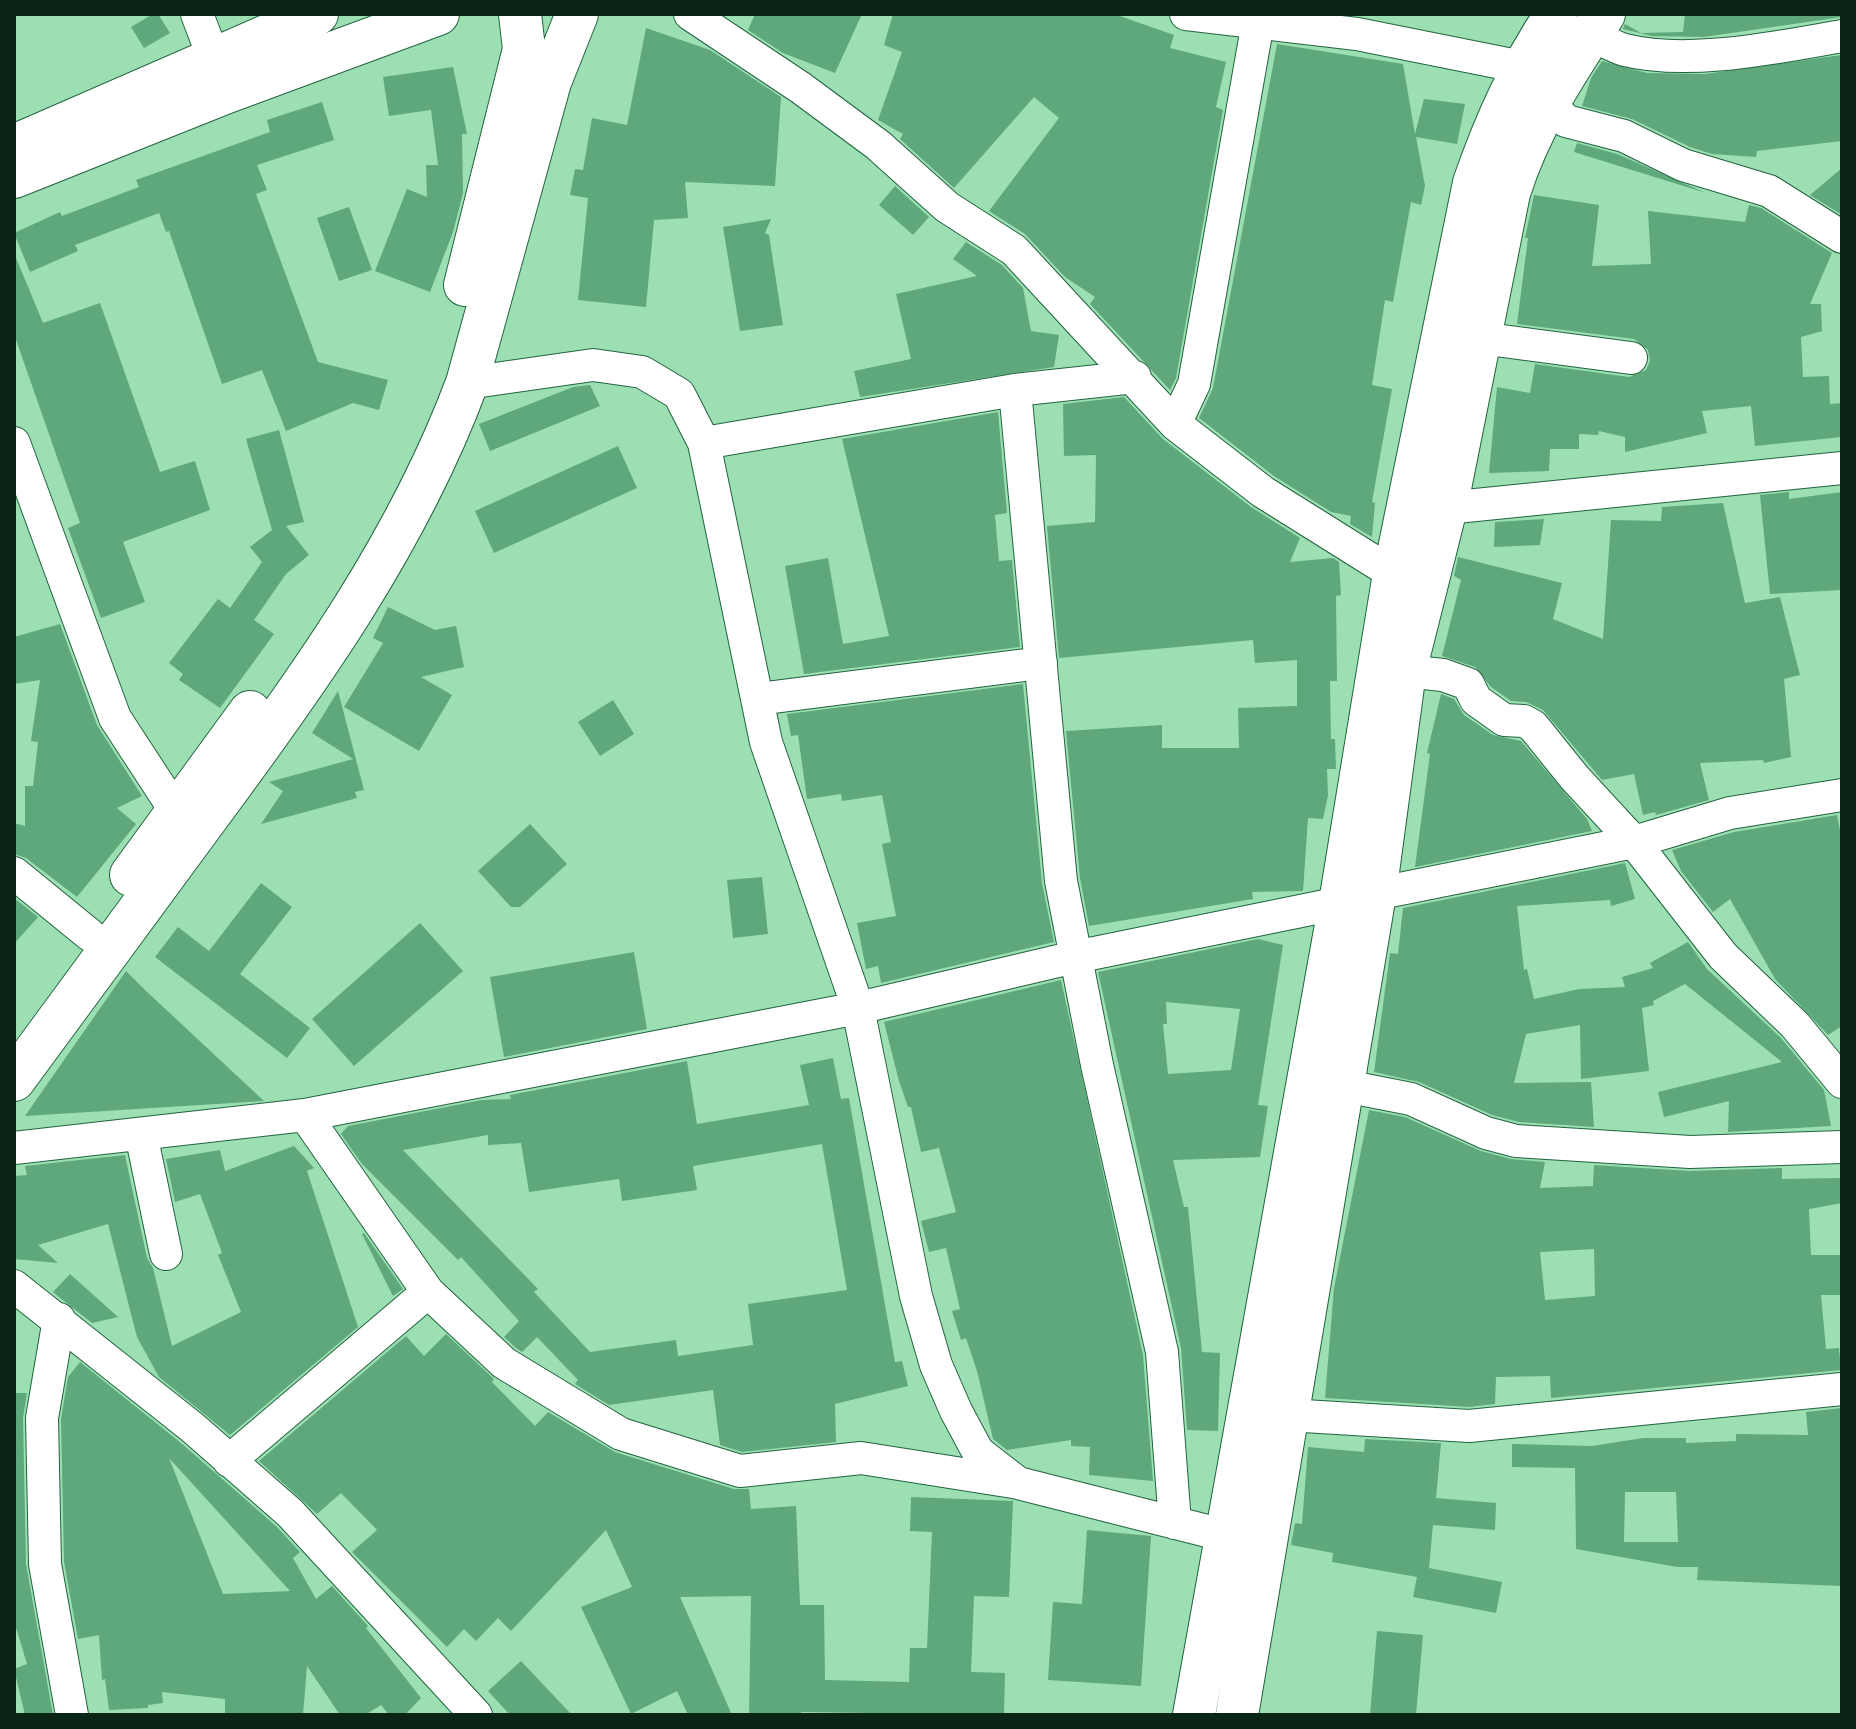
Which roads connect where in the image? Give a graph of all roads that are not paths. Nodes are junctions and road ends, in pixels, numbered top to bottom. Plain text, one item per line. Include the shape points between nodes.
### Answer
1 (197, 14) edge
2 (317, 14) edge
3 (438, 14) edge
4 (520, 14) edge
5 (577, 14) edge
6 (690, 14) edge
7 (1186, 14) edge
8 (1584, 21) edge
9 (1258, 22) junction
10 (1354, 24) edge
11 (1842, 36) edge
12 (214, 59) junction
13 (1522, 67) junction
14 (1547, 100) junction
15 (14, 146) edge
16 (14, 177) edge
17 (1842, 237) edge
18 (1480, 338) junction
19 (1631, 358) dead end
20 (1135, 377) junction
21 (467, 383) junction
22 (1015, 390) junction
23 (1175, 424) junction
24 (14, 443) edge
25 (704, 443) junction
26 (1842, 468) edge
27 (1446, 508) junction
28 (1394, 574) junction
29 (1041, 663) junction
30 (1405, 671) junction
31 (758, 699) junction
32 (1842, 796) edge
33 (175, 810) junction
34 (1634, 842) junction
35 (14, 873) edge
36 (1357, 898) junction
37 (90, 935) junction
38 (1075, 957) junction
39 (858, 1008) junction
40 (14, 1044) edge
41 (14, 1080) edge
42 (1842, 1082) edge
43 (1340, 1085) junction
44 (305, 1115) junction
45 (141, 1134) junction
46 (1842, 1147) edge
47 (14, 1148) edge
48 (166, 1254) dead end
49 (14, 1286) edge
50 (428, 1292) junction
51 (59, 1319) junction
52 (1842, 1389) edge
53 (1287, 1415) junction
54 (229, 1461) junction
55 (1018, 1483) junction
56 (1175, 1523) junction
57 (1223, 1535) junction
58 (72, 1715) edge
59 (476, 1715) edge
60 (1194, 1715) edge
61 (1237, 1715) edge

1 - 12 street
2 - 12 main road
3 - 16 main road
4 - 33 main road via 524,49 434,403 355,562
5 - 21 main road via 550,82
6 - 20 street via 801,88 878,145 947,207 1014,250
7 - 9 street
8 - 11 street via 1624,50 1674,55 1772,48
8 - 13 main road
8 - 14 main road
9 - 10 street
9 - 23 street via 1194,384
10 - 13 street
12 - 15 main road
13 - 28 main road via 1474,183
14 - 17 street via 1566,121 1624,136 1683,165 1769,191
14 - 18 main road via 1509,193
18 - 19 street
18 - 27 main road
20 - 22 street
20 - 23 street
21 - 25 street via 593,365 642,372 679,394
21 - 41 main road via 450,430 378,571 301,690
22 - 25 street
22 - 29 street
23 - 28 street via 1263,492
24 - 33 street via 115,718
25 - 31 street
26 - 27 street
27 - 30 main road
28 - 36 main road
29 - 31 street
29 - 38 street via 1061,881
30 - 34 street via 1468,684 1476,700 1504,720 1533,726
30 - 36 main road
31 - 39 street via 766,742
32 - 34 street via 1730,813
33 - 37 main road
34 - 36 street
34 - 42 street via 1723,956 1795,1025
35 - 37 street
36 - 38 street
36 - 43 main road
36 - 57 main road
37 - 40 main road
38 - 39 street
38 - 56 street via 1162,1352
39 - 44 street
39 - 55 street via 916,1296 936,1365 978,1452
43 - 46 street via 1411,1099 1516,1141 1690,1152
43 - 53 main road
44 - 45 street
44 - 50 street
45 - 47 street
45 - 48 street
49 - 51 street
50 - 54 street
50 - 55 street via 504,1363 621,1434 740,1471 861,1458
51 - 54 street
51 - 58 street via 42,1418 45,1564
52 - 53 street via 1469,1426
53 - 61 main road
54 - 59 street via 290,1513
55 - 56 street
56 - 57 street
57 - 60 main road

